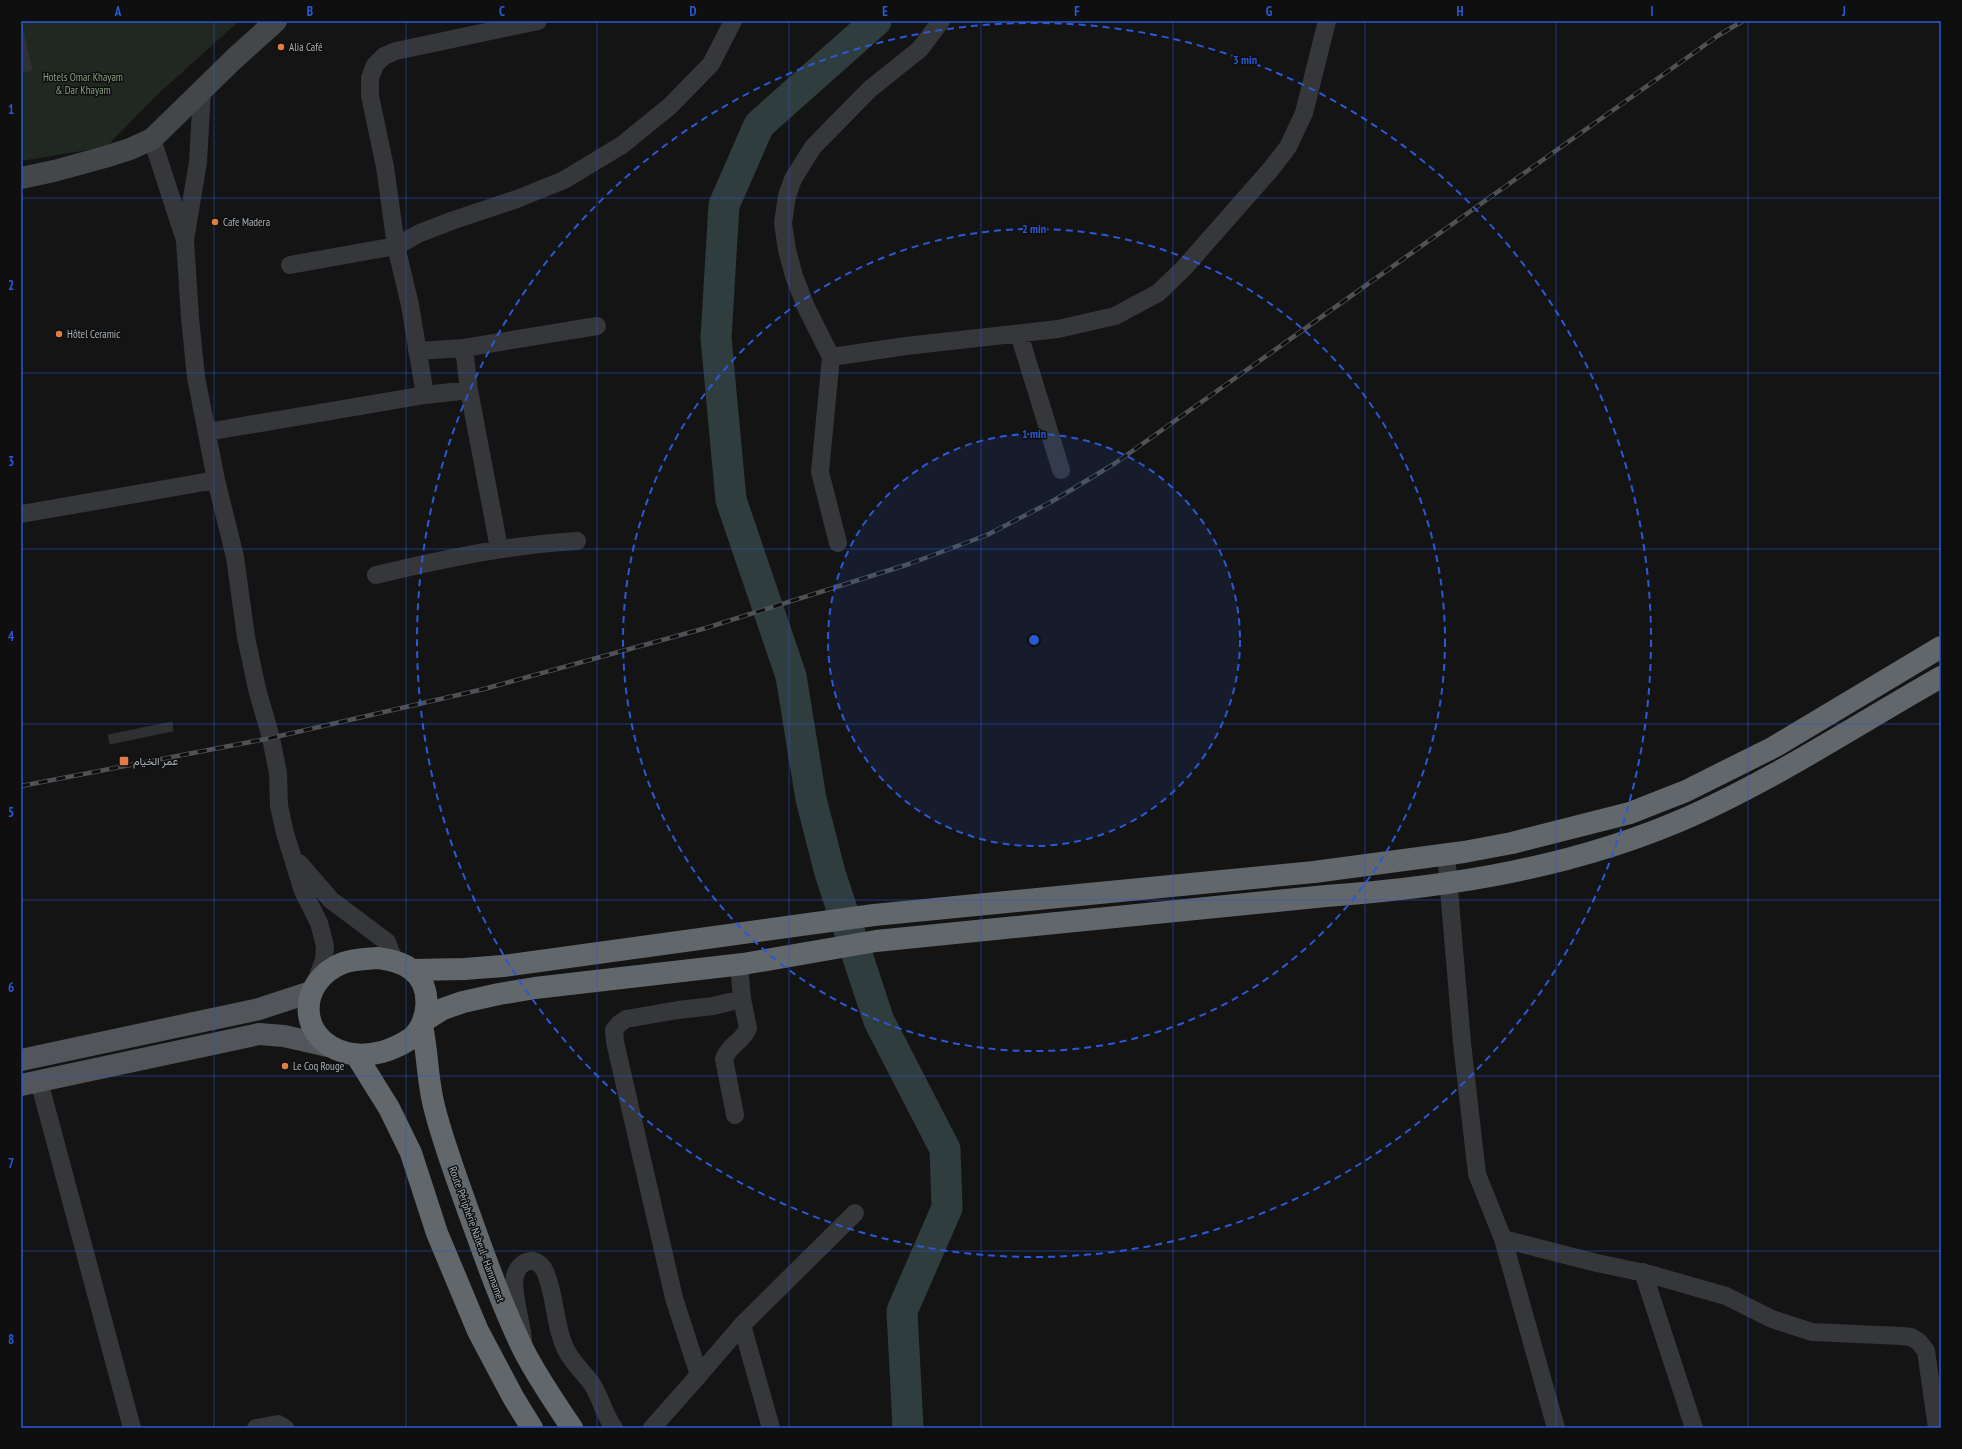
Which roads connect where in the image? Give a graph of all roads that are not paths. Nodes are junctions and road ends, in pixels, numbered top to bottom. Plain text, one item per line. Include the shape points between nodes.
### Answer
1 (276, 21) edge
2 (538, 21) edge
3 (733, 21) edge
4 (941, 21) edge
5 (1327, 21) edge
6 (202, 92) junction
7 (152, 139) junction
8 (21, 178) edge
9 (184, 240) junction
10 (396, 246) junction
11 (290, 265) dead end
12 (598, 326) dead end
13 (1019, 334) junction
14 (464, 348) junction
15 (417, 352) junction
16 (831, 357) junction
17 (469, 390) junction
18 (425, 395) junction
19 (207, 432) junction
20 (1061, 470) dead end
21 (216, 480) junction
22 (21, 514) edge
23 (577, 541) dead end
24 (838, 543) dead end
25 (499, 548) junction
26 (376, 575) dead end
27 (1940, 651) edge
28 (1941, 677) edge
29 (291, 853) junction
30 (1446, 854) junction
31 (1448, 883) junction
32 (743, 964) junction
33 (403, 965) junction
34 (312, 989) junction
35 (742, 999) junction
36 (423, 1023) junction
37 (328, 1046) junction
38 (356, 1055) junction
39 (21, 1060) edge
40 (30, 1083) edge
41 (735, 1115) dead end
42 (855, 1213) dead end
43 (1503, 1239) junction
44 (1643, 1272) junction
45 (742, 1325) junction
46 (525, 1352) junction
47 (699, 1376) junction
48 (132, 1428) edge
49 (256, 1428) edge
50 (285, 1428) edge
51 (532, 1428) edge
52 (572, 1428) edge
53 (614, 1428) edge
54 (652, 1428) edge
55 (771, 1428) edge
56 (1556, 1428) edge
57 (1694, 1428) edge
58 (1937, 1428) edge

1 - 6 street
2 - 10 street via 396,51 384,56 375,65 370,78 370,96 385,167
3 - 10 street via 711,64 670,106 622,145 564,180 420,233
4 - 16 street via 920,49 870,89 813,147 793,179 787,196 783,222 794,276 806,308
5 - 13 street via 1304,113 1288,147 1272,169 1184,268 1158,293 1115,316 1058,329
6 - 7 street
6 - 9 street via 198,162
7 - 8 street via 105,157
7 - 9 street
9 - 19 street via 196,376
10 - 11 street
10 - 15 street via 410,305
12 - 14 street
13 - 16 street
13 - 20 street
14 - 15 street
14 - 17 street
15 - 18 street
16 - 24 street via 820,472
17 - 18 street
17 - 25 street
18 - 19 street
19 - 21 street
21 - 22 street
21 - 29 street via 235,557 247,645 271,738 278,773 279,806
23 - 25 street
25 - 26 street
27 - 30 highway via 1774,747 1686,791 1630,813 1568,830
28 - 31 highway via 1780,772 1690,816 1630,840 1571,858 1514,872
29 - 33 street via 331,900 388,942
29 - 34 street via 303,891 319,923 324,946 324,960
30 - 31 street
30 - 33 highway via 1314,872 874,915 503,966 464,969
31 - 32 highway via 1394,891 876,941
31 - 43 street via 1477,1174
32 - 35 street via 740,975
32 - 36 highway via 499,994 443,1009
33 - 34 highway via 372,958 358,959 342,964 327,973
33 - 36 highway via 422,981 427,1000
34 - 37 highway via 309,1018 314,1032
34 - 39 main road via 260,1009
35 - 41 street via 748,1028 742,1039 727,1050 724,1059
35 - 47 street via 626,1019 614,1030 674,1298
36 - 38 highway via 411,1038 396,1047 373,1054
36 - 46 highway, Route Périphérie Nabeul - Hammamet via 429,1082 446,1149 504,1307
37 - 38 highway
37 - 40 main road via 284,1036 259,1034
38 - 51 highway via 389,1108 411,1153 438,1233 478,1331
40 - 48 street
42 - 45 street
43 - 44 street
43 - 56 street
44 - 57 street
44 - 58 street via 1726,1296 1772,1319 1812,1332 1911,1337 1926,1351
45 - 47 street
45 - 55 street
46 - 52 highway, Route Périphérie Nabeul - Hammamet
46 - 53 street via 514,1289 515,1277 520,1267 527,1261 534,1260 546,1272 553,1308 566,1350 592,1385
47 - 54 street
49 - 50 street via 278,1424

